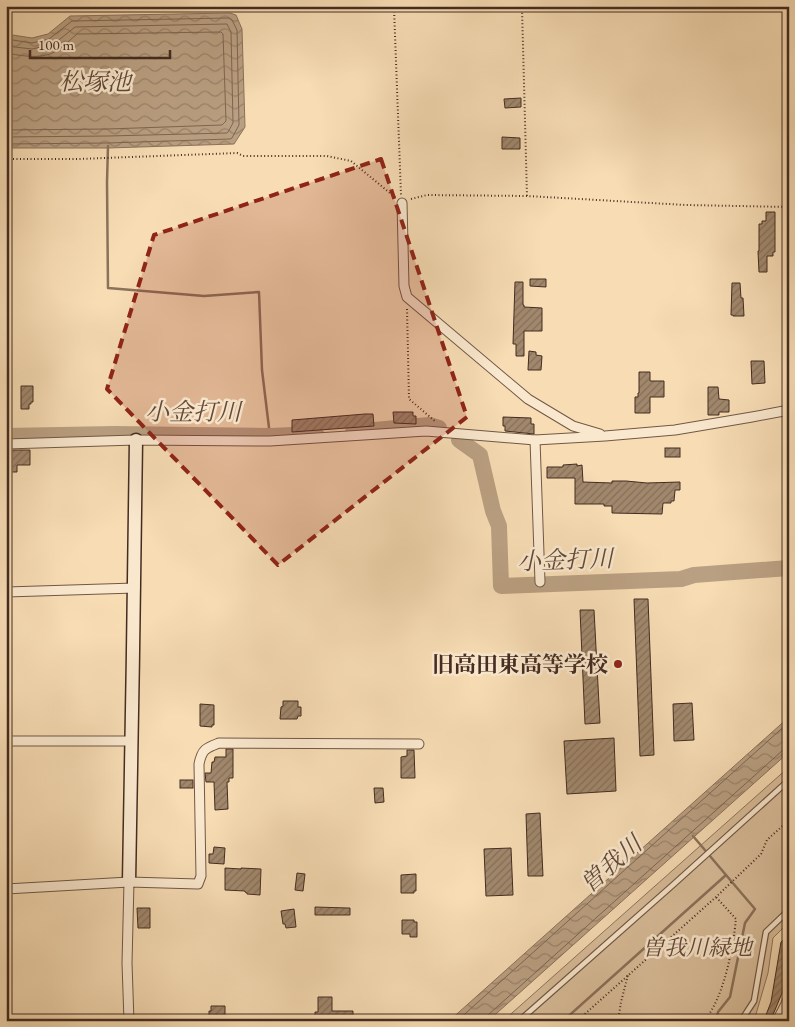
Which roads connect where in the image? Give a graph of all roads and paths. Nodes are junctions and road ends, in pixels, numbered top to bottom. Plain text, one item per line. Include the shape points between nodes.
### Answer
1 (523, 6) edge
2 (394, 8) dead end
3 (6, 159) edge
4 (527, 196) junction
5 (402, 203) junction
6 (789, 207) edge
7 (407, 297) junction
8 (789, 410) edge
9 (436, 422) dead end
10 (605, 436) junction
11 (136, 440) junction
12 (535, 440) junction
13 (6, 444) edge
14 (540, 582) dead end
15 (135, 588) junction
16 (6, 592) edge
17 (6, 741) edge
18 (131, 741) junction
19 (419, 744) dead end
20 (789, 780) edge
21 (789, 820) edge
22 (129, 882) junction
23 (6, 889) edge
24 (716, 897) junction
25 (789, 910) edge
26 (628, 975) junction
27 (789, 998) edge
28 (129, 1021) edge
29 (519, 1021) edge
30 (577, 1021) edge
31 (618, 1021) edge
32 (704, 1021) edge
33 (741, 1021) edge
34 (777, 1021) edge

1 - 4 path
2 - 5 path
3 - 5 path via 238,153 243,156 327,156 351,161
4 - 5 path via 427,195
4 - 6 path
5 - 7 street
7 - 9 path via 409,399
7 - 10 street via 528,399 573,426
8 - 10 street via 675,430
10 - 12 street
11 - 12 street via 270,441 426,431
11 - 13 street
11 - 15 street
12 - 14 street
15 - 16 street
15 - 18 street
17 - 18 street
18 - 22 street
19 - 22 street via 219,743 207,748 200,764 201,876 198,884
20 - 29 lane
21 - 24 path via 767,840 761,854
22 - 23 street
22 - 28 street
24 - 26 path
24 - 32 path via 736,919 723,985
25 - 33 lane via 766,932 754,1001
26 - 30 path
26 - 31 path
27 - 34 street

